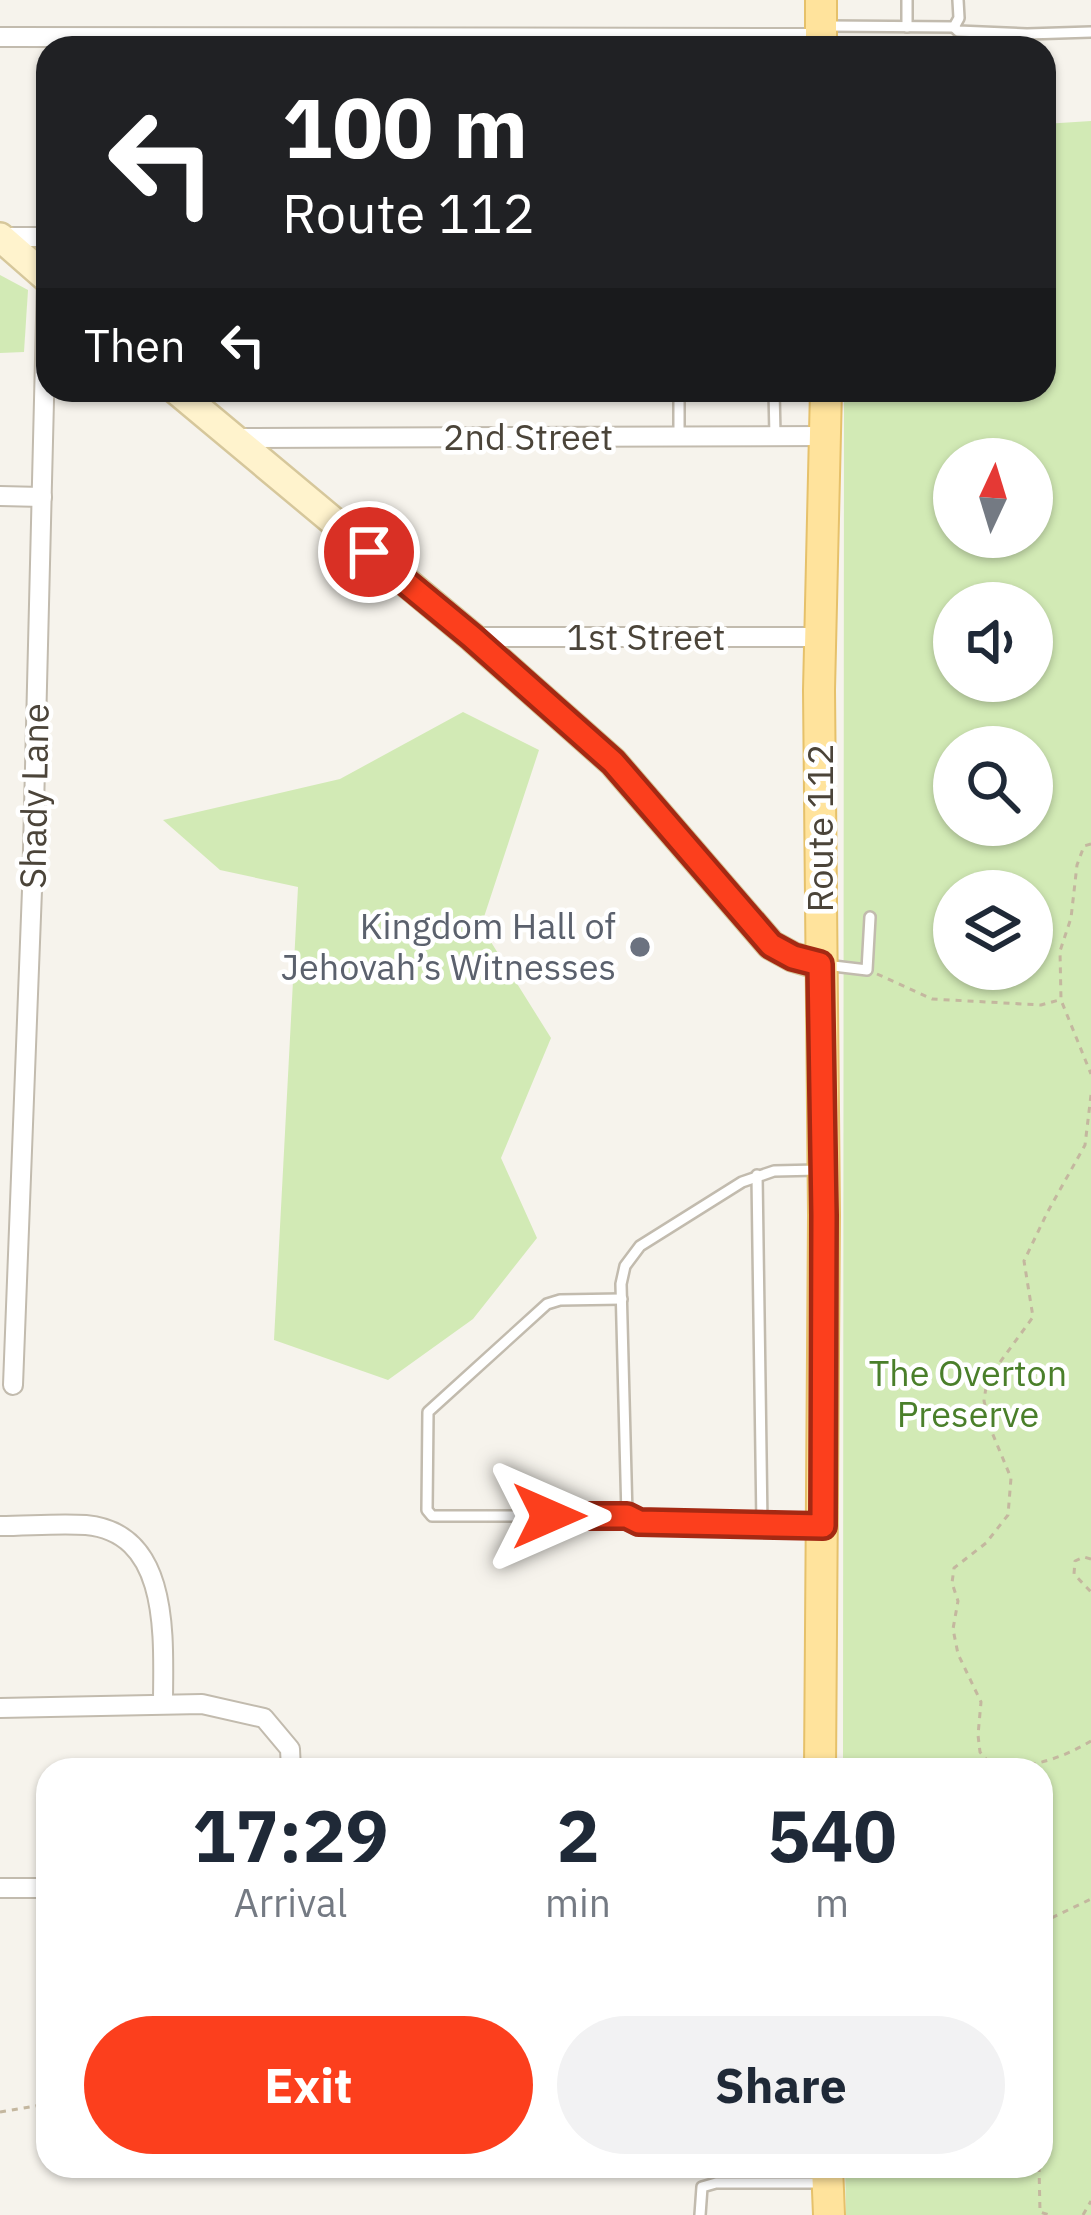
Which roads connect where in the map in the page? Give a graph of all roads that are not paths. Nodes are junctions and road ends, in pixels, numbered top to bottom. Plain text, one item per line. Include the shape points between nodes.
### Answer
1 (907, 0) edge
2 (958, 0) edge
3 (907, 27) junction
4 (954, 27) junction
5 (821, 28) edge
6 (1091, 32) edge
7 (772, 36) edge
8 (0, 37) edge
9 (36, 37) edge
10 (0, 237) edge
11 (36, 237) edge
12 (36, 269) edge
13 (44, 402) edge
14 (190, 402) edge
15 (679, 402) edge
16 (774, 402) edge
17 (826, 402) edge
18 (679, 436) junction
19 (775, 436) junction
20 (826, 436) junction
21 (231, 438) junction
22 (0, 496) edge
23 (42, 497) junction
24 (472, 637) junction
25 (820, 637) junction
26 (870, 917) dead end
27 (820, 964) junction
28 (823, 1171) junction
29 (757, 1175) junction
30 (622, 1299) junction
31 (13, 1385) dead end
32 (627, 1516) junction
33 (762, 1525) junction
34 (0, 1526) edge
35 (823, 1526) junction
36 (163, 1704) junction
37 (0, 1708) edge
38 (290, 1758) edge
39 (820, 1758) edge
40 (0, 1888) edge
41 (36, 1888) edge
42 (785, 2178) edge
43 (827, 2178) edge
44 (700, 2215) edge
45 (829, 2215) edge

1 - 3 lane
2 - 4 lane
3 - 4 lane
3 - 5 lane
4 - 6 lane
5 - 7 street
8 - 9 street
10 - 11 street
10 - 12 street
13 - 23 street, Shady Lane
14 - 21 street
15 - 18 lane
16 - 19 lane
17 - 20 main road, Route 112
18 - 19 street, 2nd Street
18 - 21 street, 2nd Street
19 - 20 street, 2nd Street
20 - 25 main road, Route 112
21 - 24 street
22 - 23 street
23 - 31 street, Shady Lane
24 - 25 street, 1st Street
24 - 27 street via 613,762 771,945
25 - 27 main road, Route 112
26 - 27 lane via 868,970
27 - 28 main road, Route 112
28 - 29 lane
28 - 35 main road, Route 112
29 - 30 lane via 640,1246 625,1266
29 - 33 lane
30 - 32 lane
30 - 32 lane via 547,1304 428,1412 427,1510
32 - 33 lane
33 - 35 lane
34 - 36 street via 88,1525 138,1550 157,1588
35 - 39 main road, Route 112
36 - 37 street
36 - 38 street via 265,1718
40 - 41 street
42 - 44 lane via 702,2187
43 - 45 main road

